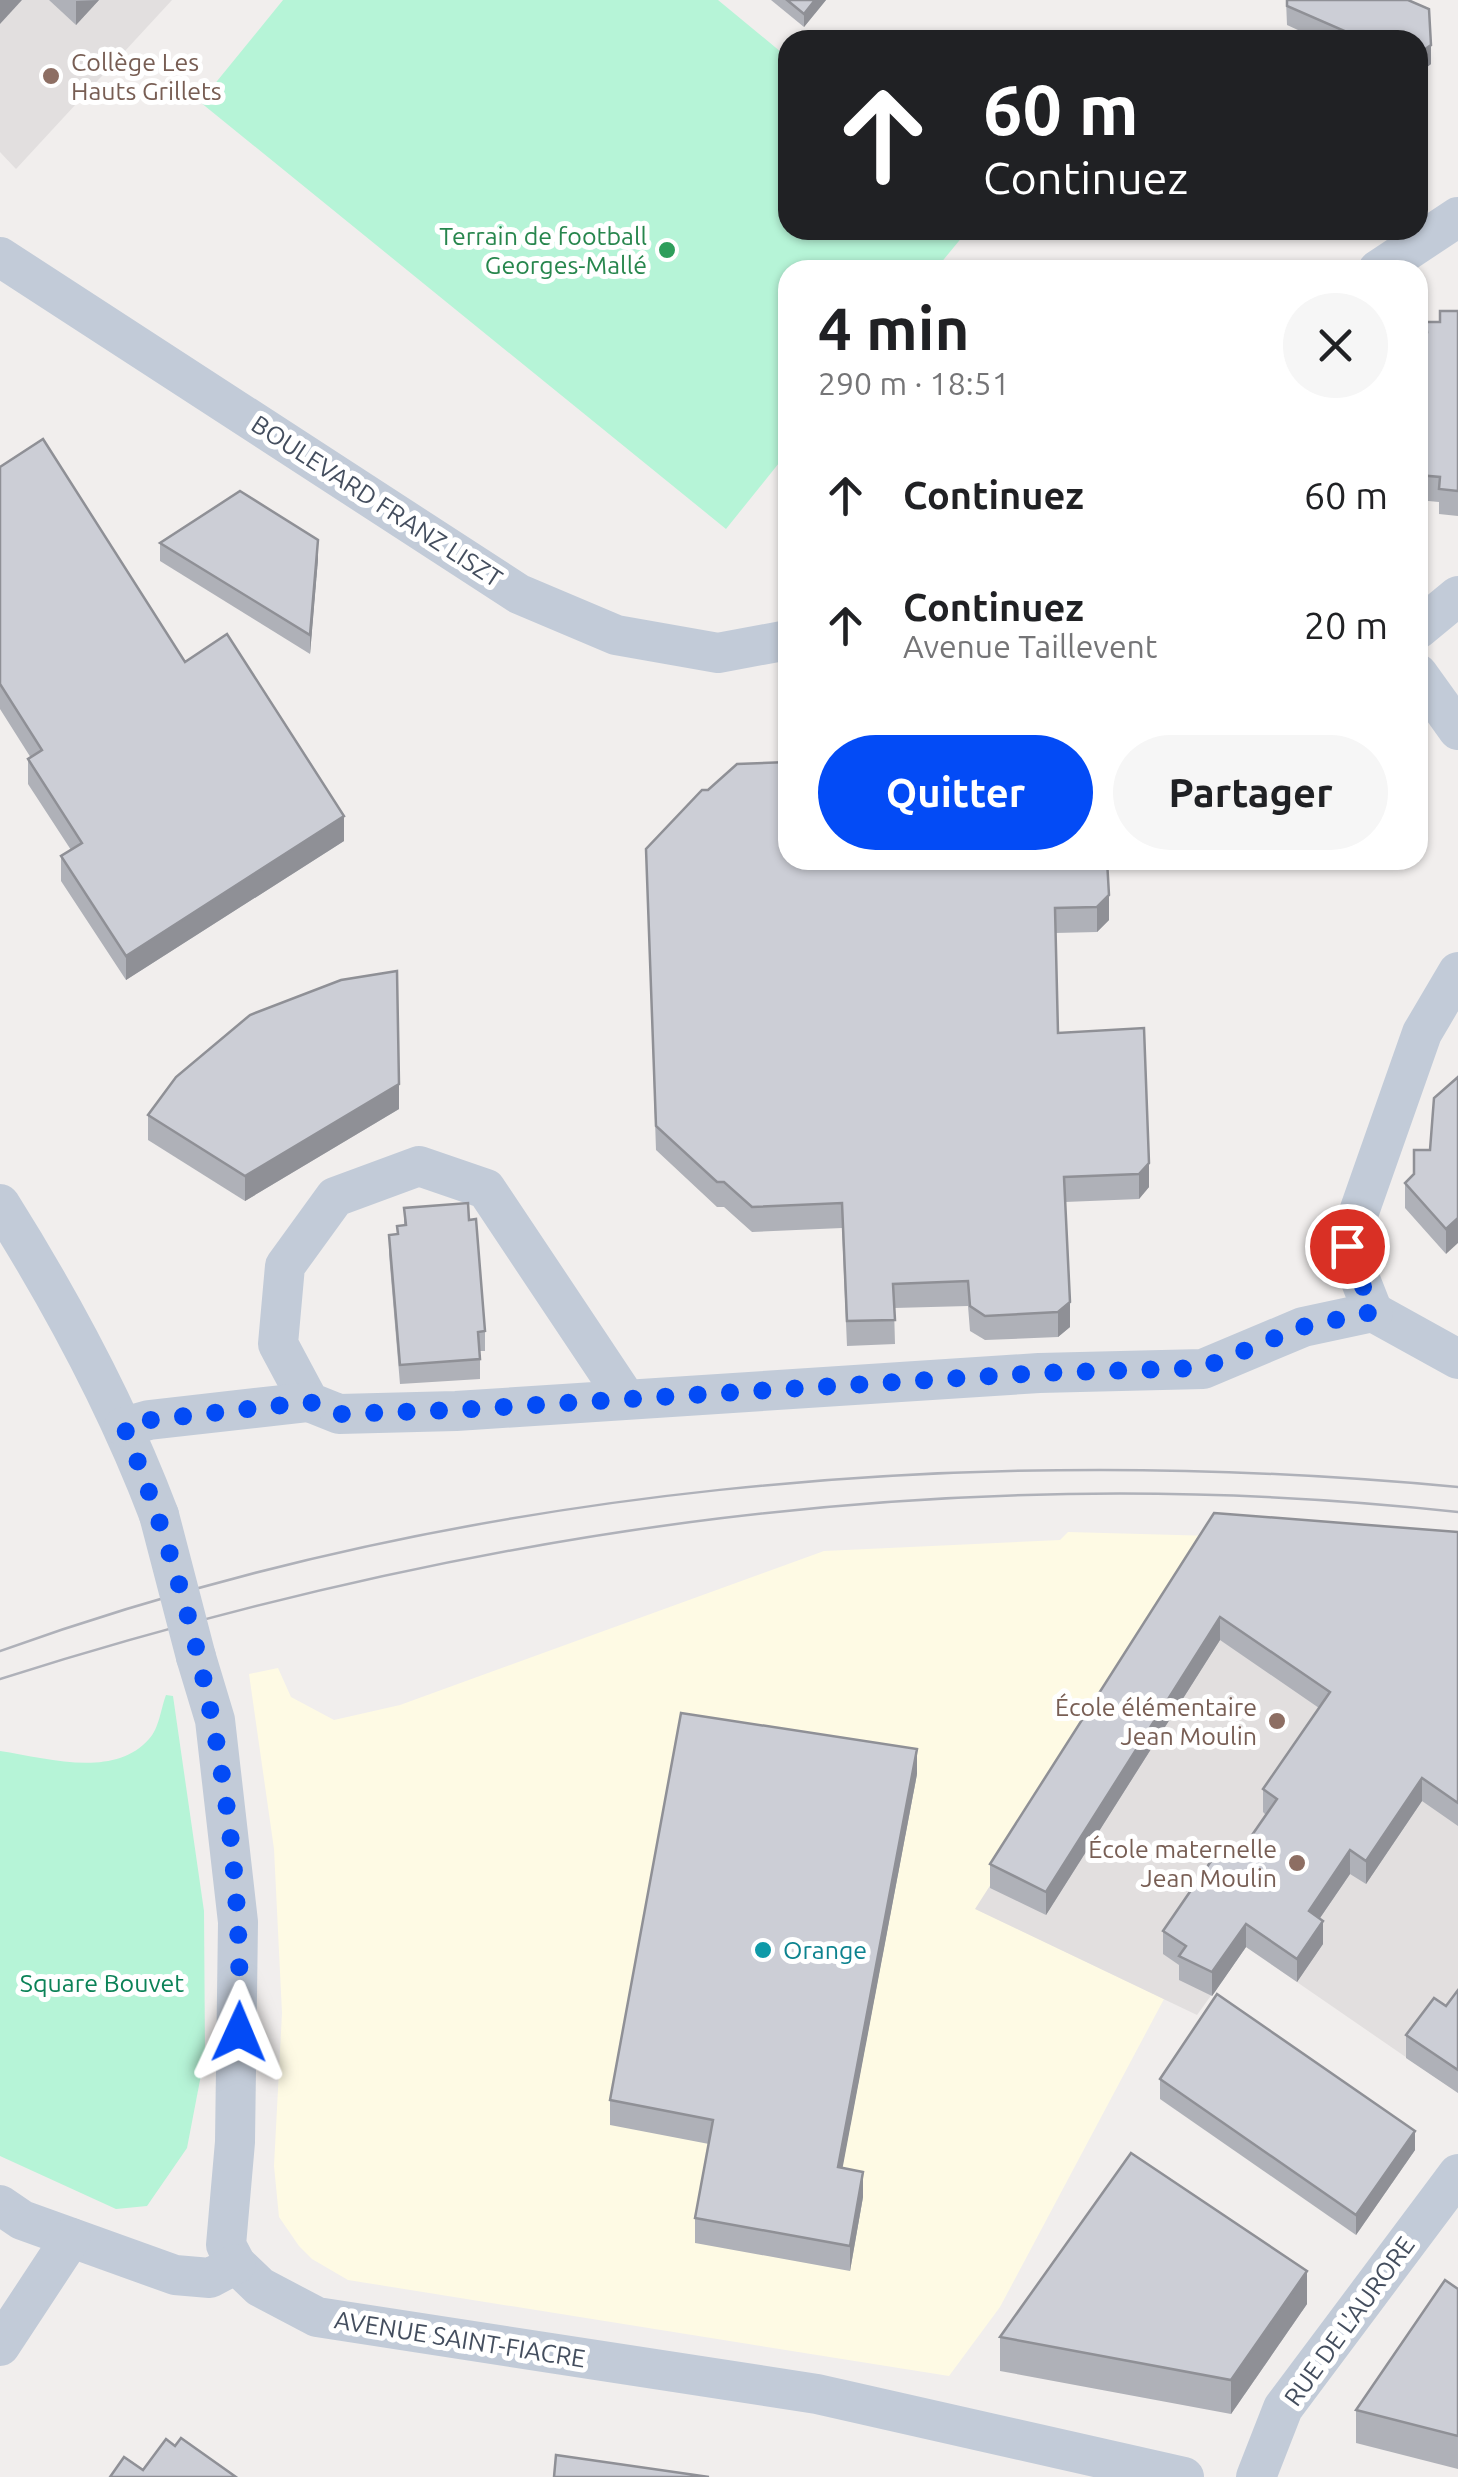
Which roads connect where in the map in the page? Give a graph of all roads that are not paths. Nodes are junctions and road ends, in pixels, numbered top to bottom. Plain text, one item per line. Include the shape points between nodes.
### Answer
1 (1458, 217) edge
2 (1428, 237) edge
3 (1423, 240) edge
4 (0, 257) edge
5 (1393, 260) edge
6 (1458, 596) edge
7 (1428, 621) edge
8 (778, 642) edge
9 (1428, 688) edge
10 (1458, 730) edge
11 (1458, 972) edge
12 (0, 1204) edge
13 (1373, 1312) junction
14 (1458, 1359) edge
15 (626, 1399) junction
16 (310, 1402) junction
17 (124, 1427) junction
18 (1458, 2174) edge
19 (0, 2205) edge
20 (71, 2238) junction
21 (236, 2264) junction
22 (0, 2346) edge
23 (1166, 2475) edge
24 (1256, 2477) edge

1 - 2 street
3 - 5 street
4 - 8 street, BOULEVARD FRANZ LISZT via 519,594 616,635 718,653
6 - 7 street
9 - 10 street
11 - 13 street via 1422,1033 1347,1246
12 - 17 street via 81,1338
13 - 14 street
13 - 15 street via 1302,1327 1202,1368
15 - 16 street via 339,1414
15 - 16 street via 486,1189 419,1166 336,1197 286,1266 278,1344
16 - 17 street
17 - 21 street, bridge via 159,1514 216,1720 238,1922 236,2124 226,2245
18 - 24 street, RUE DE L'AURORE via 1283,2408
19 - 20 street
20 - 21 street via 176,2275 210,2278
20 - 22 street
21 - 23 street, AVENUE SAINT-FIACRE via 260,2288 317,2317 817,2394

